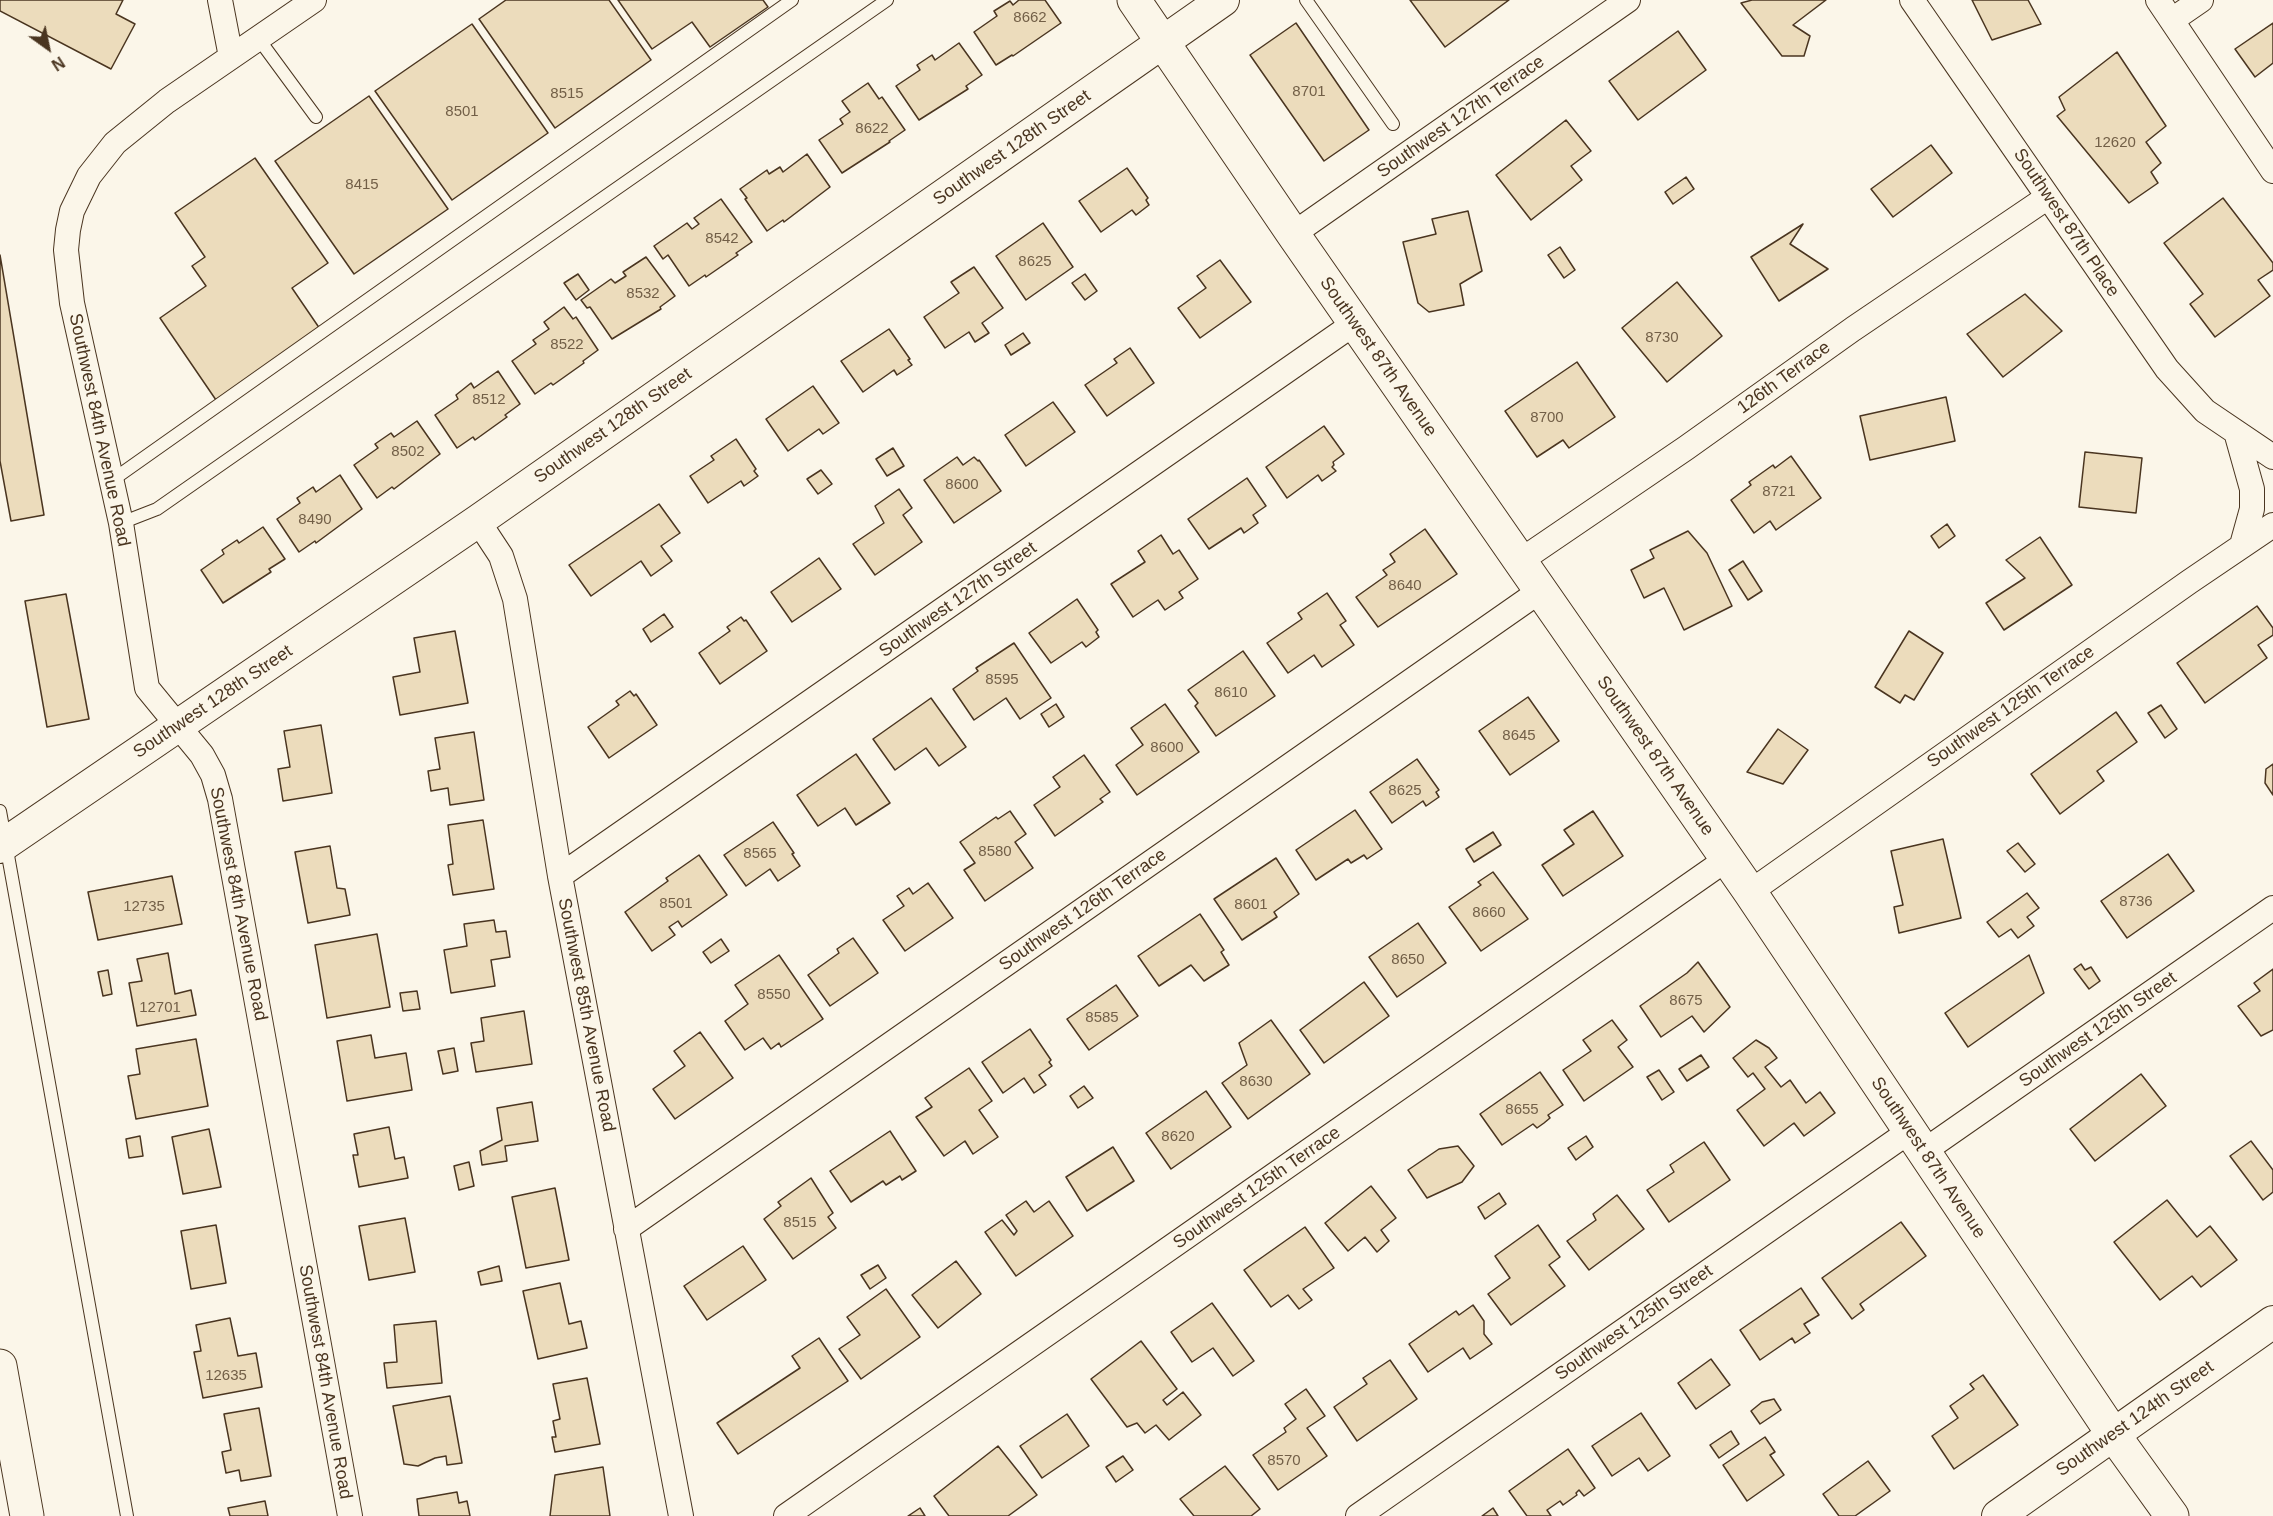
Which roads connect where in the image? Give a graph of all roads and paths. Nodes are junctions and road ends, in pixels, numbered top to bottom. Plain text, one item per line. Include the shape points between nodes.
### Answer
1 (220, 0) edge
2 (314, 0) edge
3 (792, 0) edge
4 (887, 0) edge
5 (1134, 0) edge
6 (1223, 0) edge
7 (1306, 0) edge
8 (1628, 0) edge
9 (1912, 0) edge
10 (2158, 0) edge
11 (2201, 0) edge
12 (2172, 20) junction
13 (258, 38) junction
14 (1163, 42) junction
15 (231, 57) junction
16 (316, 117) dead end
17 (1393, 124) dead end
18 (2273, 171) edge
19 (2048, 197) junction
20 (1293, 234) junction
21 (1355, 323) junction
22 (2236, 432) junction
23 (2273, 457) edge
24 (111, 481) junction
25 (478, 521) junction
26 (121, 523) junction
27 (2273, 525) edge
28 (2242, 545) junction
29 (1520, 561) junction
30 (1540, 591) junction
31 (178, 725) junction
32 (0, 811) edge
33 (2, 845) edge
34 (1727, 860) junction
35 (561, 876) junction
36 (1750, 892) junction
37 (2273, 908) edge
38 (1917, 1141) junction
39 (626, 1229) junction
40 (2273, 1322) edge
41 (0, 1366) edge
42 (2114, 1434) junction
43 (27, 1516) edge
44 (127, 1516) edge
45 (350, 1516) edge
46 (681, 1516) edge
47 (786, 1516) edge
48 (1358, 1516) edge
49 (1998, 1516) edge
50 (2172, 1516) edge

1 - 15 street
2 - 13 street, Southwest 84th Avenue Road
3 - 24 lane
4 - 26 lane via 157,509
5 - 14 main road, Southwest 87th Avenue
6 - 14 street, Southwest 128th Street
7 - 17 lane
8 - 20 street, Southwest 127th Terrace
9 - 19 street, Southwest 87th Place
10 - 12 street
11 - 12 street
12 - 18 street
13 - 15 street, Southwest 84th Avenue Road
13 - 16 lane
14 - 20 main road, Southwest 87th Avenue
14 - 25 street, Southwest 128th Street
15 - 24 street, Southwest 84th Avenue Road via 115,143 89,176 72,211 66,250 72,303
19 - 22 street, Southwest 87th Place via 2167,369 2205,411
19 - 29 street, 126th Terrace
20 - 21 main road, Southwest 87th Avenue
21 - 29 main road, Southwest 87th Avenue
21 - 35 street, Southwest 127th Street
22 - 23 street, Southwest 87th Place
22 - 28 street via 2252,489 2252,509
24 - 26 street, Southwest 84th Avenue Road
25 - 31 street, Southwest 128th Street
25 - 35 street, Southwest 85th Avenue Road via 501,556 515,599
26 - 31 street, Southwest 84th Avenue Road via 147,688
27 - 28 street, Southwest 125th Terrace
28 - 36 street, Southwest 125th Terrace
29 - 30 main road, Southwest 87th Avenue
30 - 34 main road, Southwest 87th Avenue
30 - 39 street, Southwest 126th Terrace
31 - 33 street, Southwest 128th Street
31 - 45 street, Southwest 84th Avenue Road via 202,755 220,799
32 - 33 lane
33 - 44 lane
34 - 36 main road, Southwest 87th Avenue
34 - 47 street, Southwest 125th Terrace
35 - 39 street, Southwest 85th Avenue Road
36 - 38 main road, Southwest 87th Avenue
37 - 38 street, Southwest 125th Street
38 - 42 main road, Southwest 87th Avenue
38 - 48 street, Southwest 125th Street
39 - 46 street, Southwest 85th Avenue Road
40 - 42 street, Southwest 124th Street
41 - 43 main road
42 - 49 street, Southwest 124th Street
42 - 50 main road, Southwest 87th Avenue

